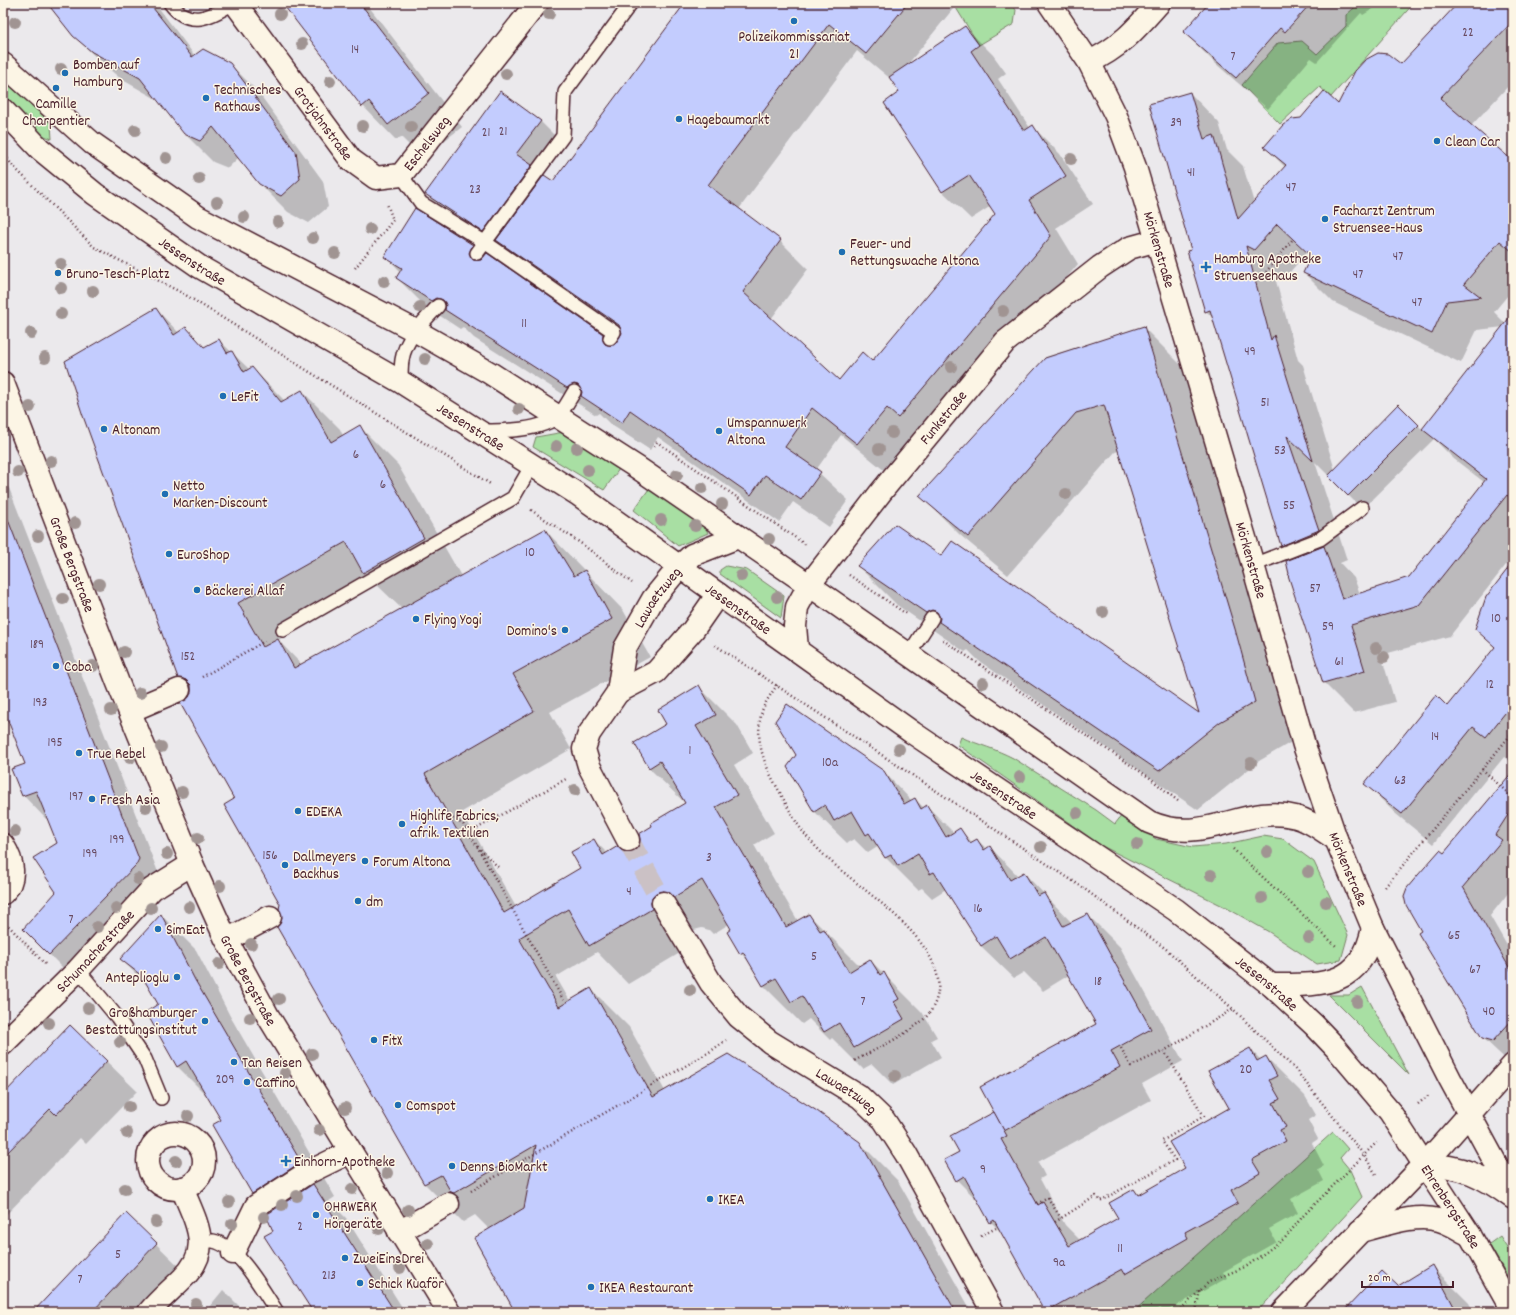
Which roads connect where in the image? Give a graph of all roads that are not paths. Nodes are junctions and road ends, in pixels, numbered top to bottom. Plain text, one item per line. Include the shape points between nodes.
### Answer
1 (170, 3) edge
2 (234, 3) edge
3 (537, 3) edge
4 (631, 3) edge
5 (1049, 3) edge
6 (1159, 3) edge
7 (1089, 62) junction
8 (3, 64) edge
9 (3, 110) edge
10 (401, 176) junction
11 (376, 178) joint
12 (1158, 240) junction
13 (486, 242) junction
14 (477, 253) dead end
15 (438, 306) dead end
16 (416, 331) junction
17 (612, 335) dead end
18 (401, 382) junction
19 (3, 383) edge
20 (574, 392) dead end
21 (558, 416) junction
22 (9, 419) edge
23 (480, 431) junction
24 (532, 465) junction
25 (1362, 508) dead end
26 (738, 538) junction
27 (1253, 565) junction
28 (680, 566) junction
29 (809, 585) junction
30 (718, 594) junction
31 (932, 618) dead end
32 (283, 630) road end
33 (797, 649) junction
34 (909, 654) junction
35 (179, 690) road end
36 (618, 692) junction
37 (130, 711) junction
38 (1336, 839) junction
39 (628, 840) tunnel mouth
40 (3, 845) edge
41 (192, 864) junction
42 (3, 893) edge
43 (663, 903) tunnel mouth
44 (270, 917) dead end
45 (1373, 928) junction
46 (227, 940) junction
47 (71, 976) junction
48 (1271, 985) junction
49 (3, 1044) edge
50 (1513, 1065) edge
51 (161, 1098) dead end
52 (1469, 1114) junction
53 (350, 1152) junction
54 (1424, 1165) junction
55 (182, 1188) dead end
56 (1513, 1197) edge
57 (448, 1204) road end
58 (1360, 1231) junction
59 (399, 1232) junction
60 (1470, 1235) junction
61 (200, 1241) junction
62 (233, 1252) junction
63 (150, 1312) edge
64 (277, 1312) edge
65 (449, 1312) edge
66 (992, 1312) edge
67 (1283, 1312) edge
68 (1513, 1312) edge

1 - 2 lane via 189,18 203,19
2 - 11 street, Grotjahnstraße via 351,160
3 - 10 street, Eschelsweg
4 - 13 lane via 565,92 563,136
5 - 7 street, Mörkenstraße
6 - 7 street via 1128,38 1104,56
7 - 12 street, Mörkenstraße via 1116,116
8 - 16 street via 92,143 198,217
9 - 18 street, Jessenstraße via 40,149 95,194 200,267
10 - 11 street, Eschelsweg
10 - 13 lane via 421,202
12 - 27 street, Mörkenstraße
12 - 29 street, Funkstraße via 1130,248 1100,267 1004,342 881,492
13 - 14 lane
13 - 17 lane
15 - 16 lane
16 - 18 lane via 402,360
16 - 21 street
18 - 23 street, Jessenstraße
19 - 22 street, Große Bergstraße
20 - 21 lane
21 - 23 lane via 529,428
21 - 26 street
22 - 37 street, Große Bergstraße
23 - 24 street, Jessenstraße
24 - 28 street, Jessenstraße
24 - 32 lane via 513,498
25 - 27 lane via 1320,539
26 - 28 street, Lawaetzweg via 692,555
26 - 29 street
27 - 38 street, Mörkenstraße via 1304,746
28 - 30 street, Jessenstraße
28 - 36 street, Lawaetzweg via 653,599 625,648
29 - 33 street, Funkstraße via 797,607
29 - 34 street
30 - 33 street, Jessenstraße
30 - 36 street, Lawaetzweg via 693,630 656,672
31 - 34 lane
33 - 48 street, Jessenstraße via 912,733 1176,910
34 - 38 street via 1149,822 1164,829 1212,828 1256,816 1276,814 1303,819
35 - 37 street
36 - 39 street, Lawaetzweg via 589,734 584,749 589,766
37 - 41 street, Große Bergstraße
38 - 45 street, Mörkenstraße
40 - 42 street via 13,873 10,885
41 - 46 street, Große Bergstraße
41 - 47 street, Schumacherstraße via 152,890
43 - 66 street, Lawaetzweg via 711,983 747,1024 770,1042 860,1097 884,1120 906,1154
44 - 46 street
45 - 48 street via 1362,958 1354,969 1340,978 1316,985
45 - 52 street, Mörkenstraße
46 - 53 street, Große Bergstraße via 268,1016
47 - 49 street, Schumacherstraße
47 - 51 lane via 99,996 117,1017 145,1059
48 - 54 street, Jessenstraße via 1314,1025 1366,1082
50 - 52 street
52 - 54 street
52 - 56 street, Ehrenbergstraße
53 - 59 street, Große Bergstraße
53 - 62 street via 307,1173 256,1206
54 - 56 street, Ehrenbergstraße via 1454,1166 1470,1171
54 - 58 street
54 - 60 street, Ehrenbergstraße
55 - 61 street
57 - 59 street
58 - 60 street via 1406,1220 1427,1218 1440,1220
58 - 67 street
59 - 65 street, Große Bergstraße
60 - 68 street, Ehrenbergstraße
61 - 62 lane via 214,1242
61 - 63 street via 199,1258 191,1270
62 - 64 lane

